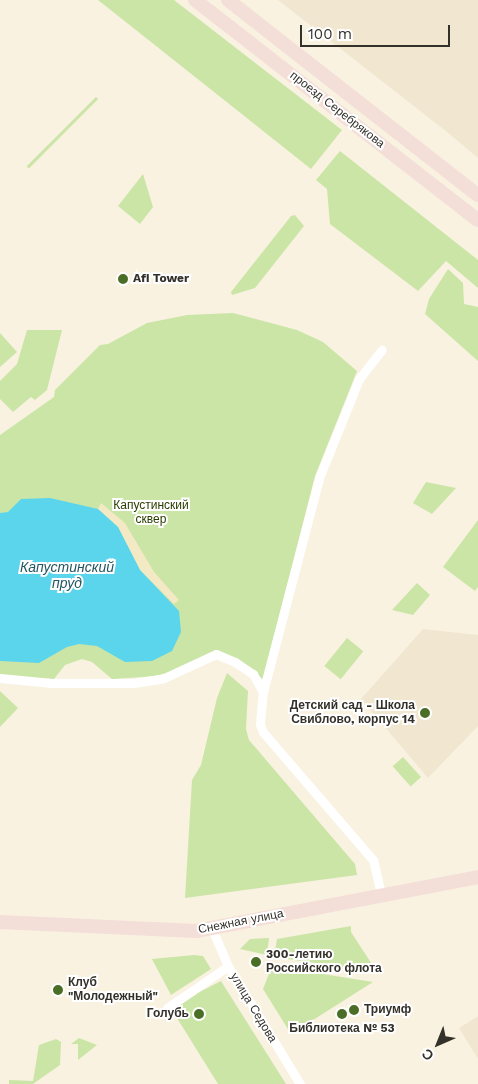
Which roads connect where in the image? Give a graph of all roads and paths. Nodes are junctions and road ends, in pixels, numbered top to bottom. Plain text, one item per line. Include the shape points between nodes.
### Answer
1 (195, 0) edge
2 (228, 0) edge
3 (478, 195) edge
4 (478, 220) edge
5 (382, 350) dead end
6 (0, 678) edge
7 (263, 692) junction
8 (478, 877) edge
9 (381, 894) junction
10 (0, 922) edge
11 (212, 929) junction
12 (228, 966) junction
13 (167, 1008) dead end
14 (300, 1084) edge

1 - 4 main road, проезд Серебрякова
2 - 3 main road, проезд Серебрякова
5 - 7 street via 359,379 319,478
6 - 7 street via 29,682 134,683 164,678 216,654 253,674
7 - 9 street via 260,724 263,732 373,860
8 - 9 main road, Снежная улица
9 - 11 main road, Снежная улица
10 - 11 main road, Снежная улица via 170,931
11 - 12 street, улица Седова
12 - 13 street
12 - 14 street, улица Седова

